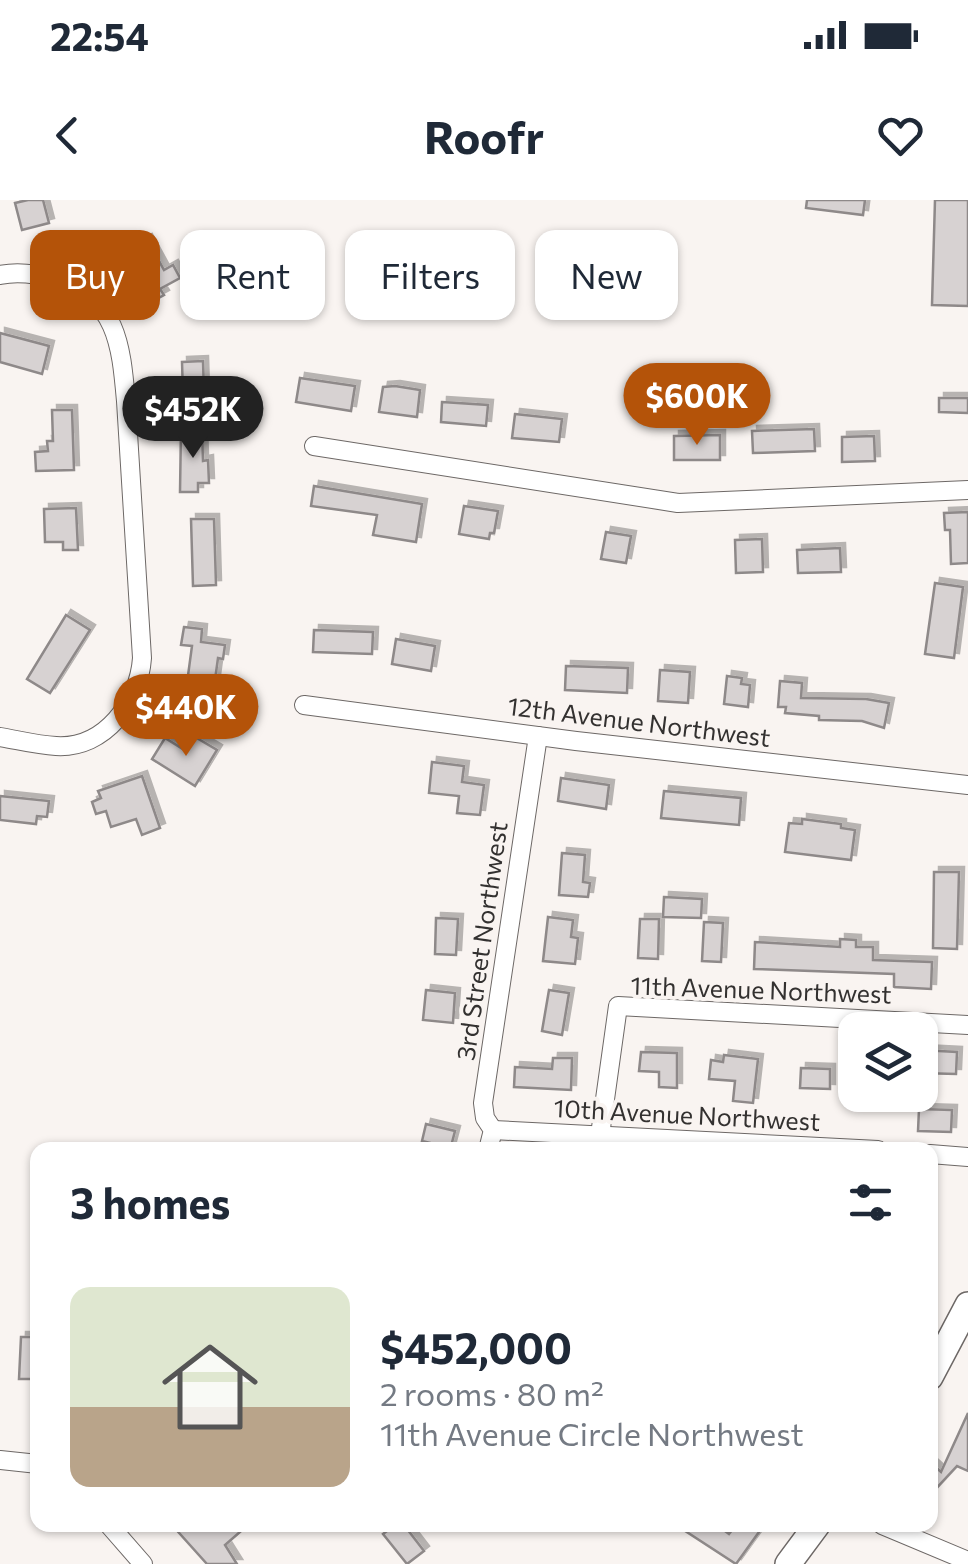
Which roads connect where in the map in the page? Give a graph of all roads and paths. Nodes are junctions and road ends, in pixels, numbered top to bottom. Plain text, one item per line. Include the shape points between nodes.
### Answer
1 (0, 275) edge
2 (314, 446) dead end
3 (968, 490) edge
4 (304, 705) dead end
5 (538, 736) junction
6 (0, 737) edge
7 (968, 786) edge
8 (968, 1026) edge
9 (493, 1130) junction
10 (600, 1134) junction
11 (490, 1142) edge
12 (710, 1142) edge
13 (938, 1154) edge
14 (968, 1156) edge
15 (968, 1306) edge
16 (938, 1362) edge
17 (0, 1460) edge
18 (30, 1463) edge
19 (115, 1532) edge
20 (812, 1532) edge
21 (899, 1532) edge
22 (968, 1561) edge
23 (143, 1564) edge
24 (788, 1564) edge

1 - 6 street via 32,273 71,284 100,305 114,328 123,363 142,658 133,697 96,736 58,746
2 - 3 street via 678,503
4 - 5 street, 12th Avenue Northwest
5 - 7 street, 12th Avenue Northwest
5 - 9 street, 3rd Street Northwest via 483,1103
8 - 10 street, 11th Avenue Northwest via 618,1006
9 - 10 street, 10th Avenue Northwest
9 - 11 street, 3rd Street Northwest
10 - 12 street, 10th Avenue Northwest
13 - 14 street
15 - 16 main road
17 - 18 street
19 - 23 street
20 - 24 main road
21 - 22 street

